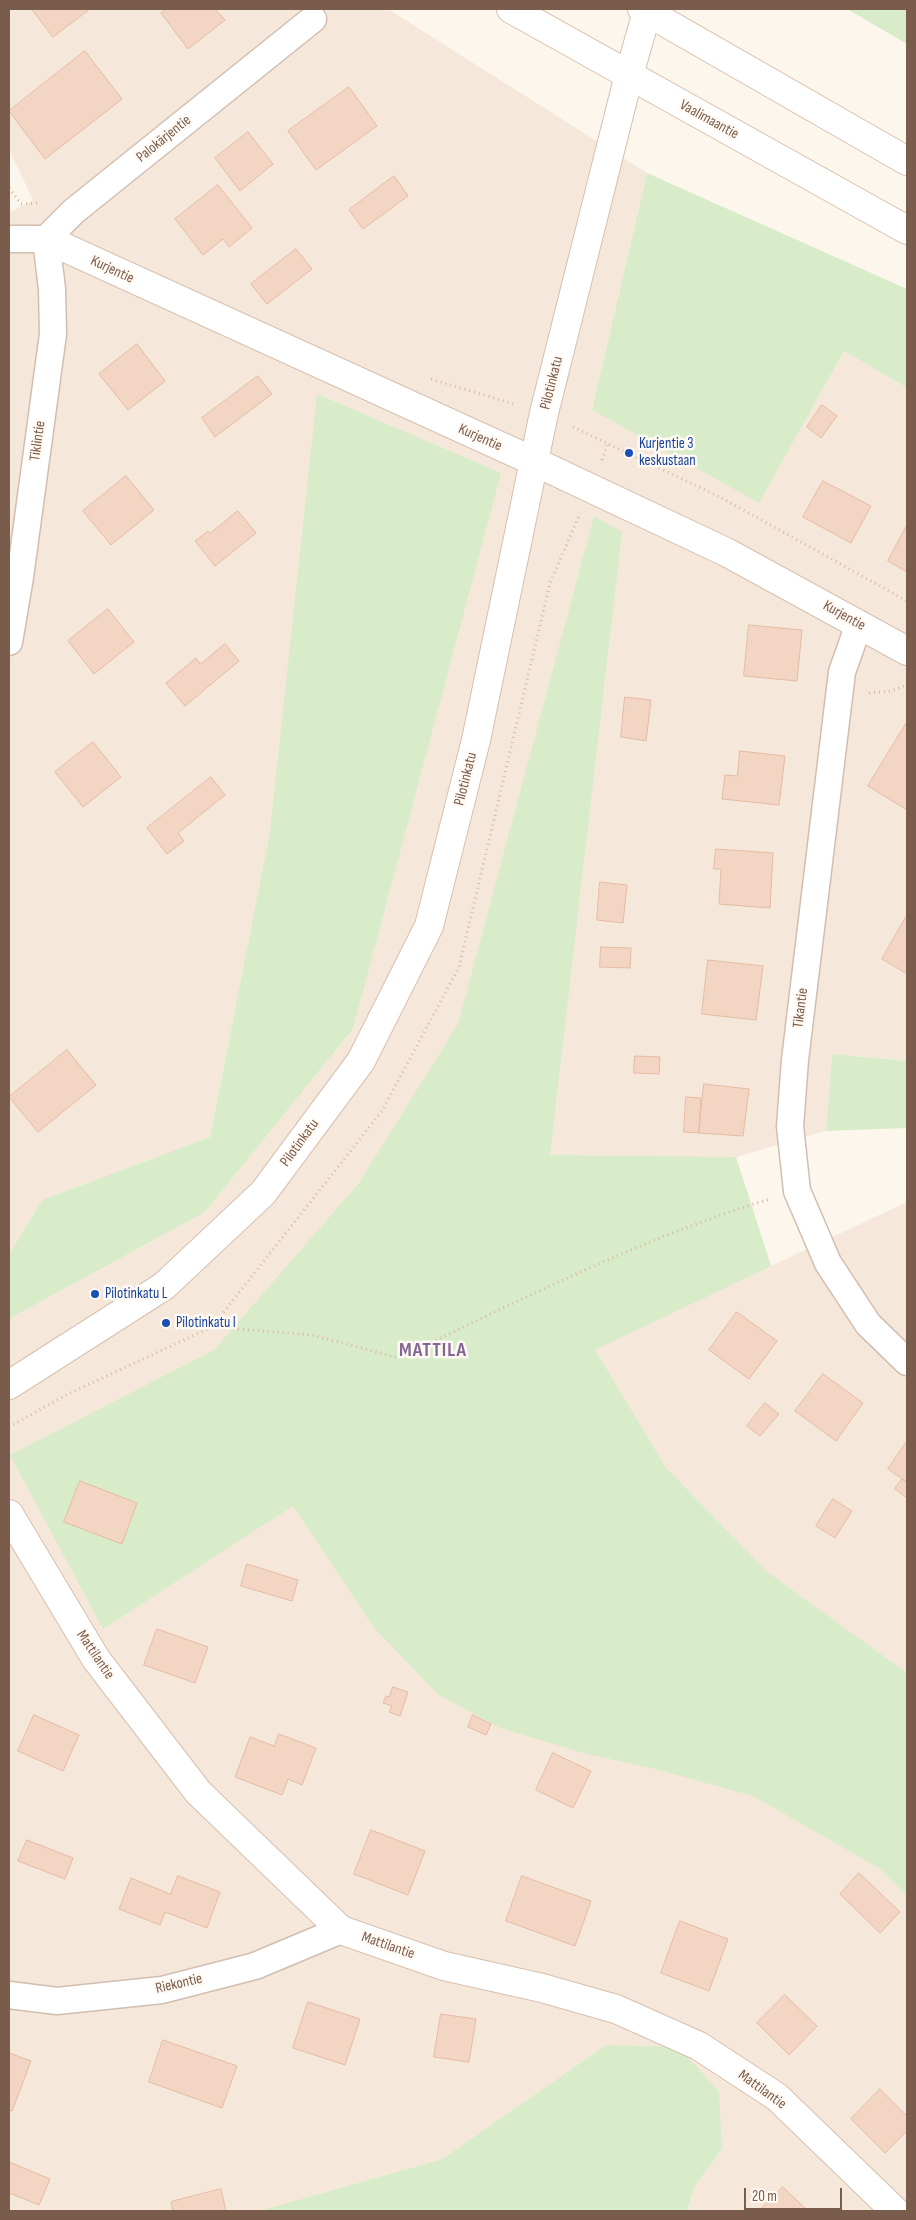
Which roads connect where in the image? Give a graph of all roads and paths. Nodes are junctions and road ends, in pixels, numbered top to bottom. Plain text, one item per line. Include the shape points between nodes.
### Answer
1 (512, 9) edge
2 (644, 10) edge
3 (313, 19) dead end
4 (629, 75) junction
5 (907, 161) edge
6 (21, 204) dead end
7 (74, 211) junction
8 (907, 230) edge
9 (9, 239) edge
10 (46, 239) junction
11 (423, 376) dead end
12 (544, 413) junction
13 (533, 462) junction
14 (907, 601) edge
15 (859, 624) junction
16 (9, 642) edge
17 (907, 651) edge
18 (907, 685) edge
19 (838, 697) junction
20 (797, 1191) junction
21 (212, 1326) dead end
22 (907, 1362) edge
23 (9, 1386) edge
24 (9, 1514) edge
25 (341, 1930) junction
26 (9, 1995) edge
27 (895, 2211) edge

1 - 4 street, Vaalimaantie
2 - 4 street, Pilotinkatu
2 - 5 street
3 - 7 street, Palokärjentie
4 - 8 street, Vaalimaantie
4 - 12 street, Pilotinkatu
6 - 7 path via 57,202
7 - 10 street, Palokärjentie
9 - 10 street
10 - 13 street, Kurjentie
10 - 16 street, Tiklintie via 52,289 52,334
11 - 12 path
12 - 13 street, Pilotinkatu
12 - 14 path via 720,497
13 - 15 street, Kurjentie via 728,553
13 - 23 street, Pilotinkatu via 476,740 429,926 360,1061 263,1193 164,1286
15 - 17 street, Kurjentie
15 - 19 street, Tikantie via 842,672
18 - 19 path via 891,691
19 - 20 street, Tikantie via 795,1060 790,1126
20 - 21 path via 731,1211 602,1261 399,1358 312,1335
20 - 22 street, Tikantie via 828,1263 868,1324
24 - 25 street, Mattilantie via 96,1659 198,1792
25 - 26 street, Riekontie via 255,1966 162,1990 57,2001
25 - 27 street, Mattilantie via 444,1966 616,2009 699,2046 777,2097

